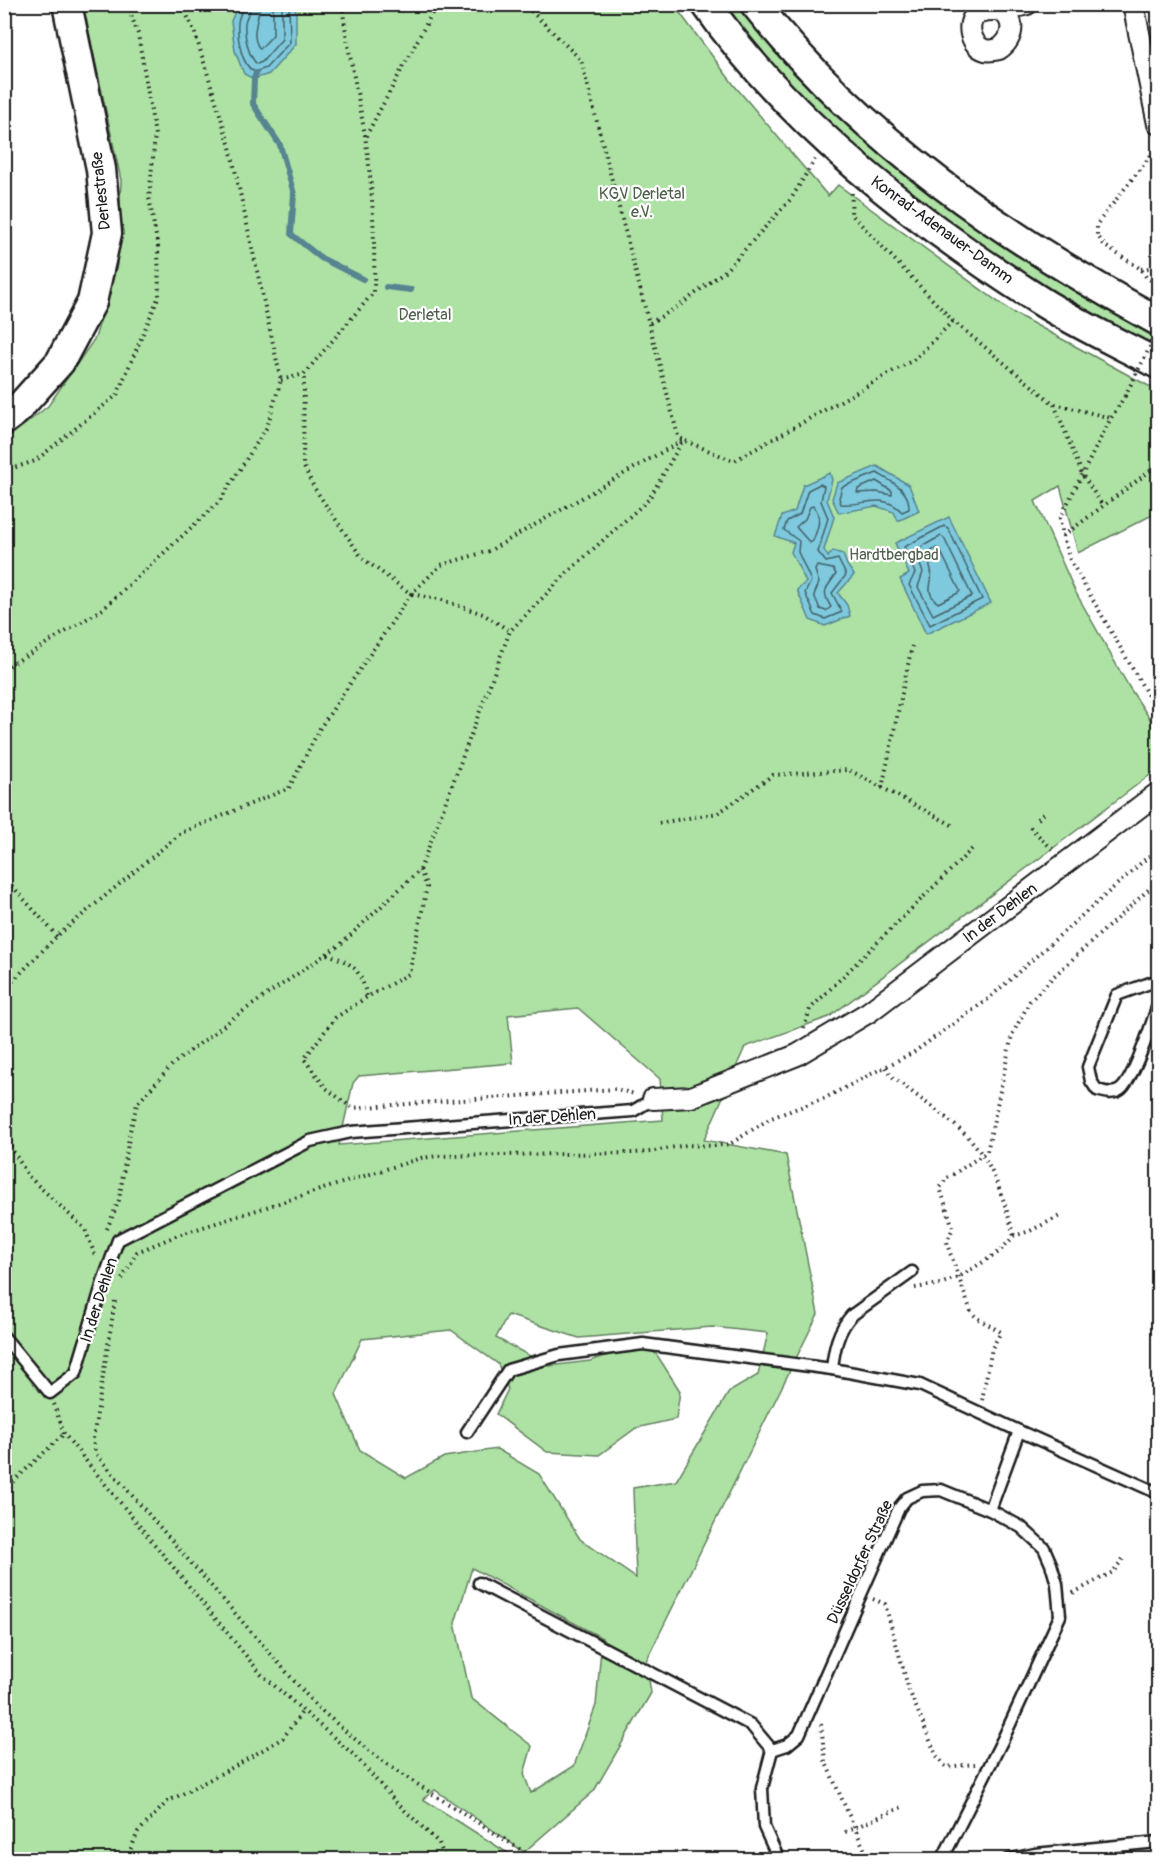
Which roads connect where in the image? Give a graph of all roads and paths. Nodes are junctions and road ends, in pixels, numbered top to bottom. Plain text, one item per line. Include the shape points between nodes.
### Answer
1 (67, 4) edge
2 (182, 4) edge
3 (342, 4) edge
4 (437, 4) edge
5 (524, 4) edge
6 (706, 4) edge
7 (755, 4) edge
8 (1028, 4) edge
9 (1133, 4) edge
10 (999, 10) dead end
11 (1158, 124) edge
12 (365, 137) junction
13 (1158, 146) edge
14 (815, 158) dead end
15 (853, 189) dead end
16 (1141, 269) junction
17 (1158, 274) edge
18 (1158, 285) edge
19 (953, 321) junction
20 (1158, 321) edge
21 (650, 323) junction
22 (1158, 331) edge
23 (1158, 364) edge
24 (304, 374) junction
25 (281, 380) junction
26 (1054, 404) junction
27 (1111, 418) junction
28 (4, 420) edge
29 (683, 440) junction
30 (1158, 465) edge
31 (1083, 476) junction
32 (1103, 506) junction
33 (1063, 537) junction
34 (411, 594) junction
35 (510, 631) junction
36 (912, 646) dead end
37 (4, 669) edge
38 (1158, 713) edge
39 (882, 788) junction
40 (1158, 793) edge
41 (1045, 812) dead end
42 (1038, 819) dead end
43 (659, 823) dead end
44 (954, 826) dead end
45 (1030, 827) dead end
46 (974, 847) dead end
47 (1158, 848) edge
48 (1066, 863) junction
49 (420, 870) junction
50 (4, 877) edge
51 (1158, 881) edge
52 (57, 936) junction
53 (327, 954) junction
54 (1158, 980) edge
55 (4, 990) edge
56 (367, 997) junction
57 (1158, 1005) edge
58 (797, 1055) junction
59 (886, 1067) junction
60 (653, 1099) junction
61 (4, 1136) edge
62 (981, 1155) junction
63 (1060, 1216) dead end
64 (1014, 1236) junction
65 (104, 1237) dead end
66 (912, 1272) dead end
67 (958, 1277) junction
68 (104, 1279) junction
69 (893, 1286) junction
70 (119, 1288) dead end
71 (116, 1296) dead end
72 (4, 1337) edge
73 (832, 1369) junction
74 (50, 1393) junction
75 (980, 1412) junction
76 (1019, 1431) junction
77 (467, 1432) dead end
78 (64, 1434) junction
79 (4, 1490) edge
80 (1158, 1492) edge
81 (990, 1510) junction
82 (1125, 1556) dead end
83 (479, 1583) dead end
84 (861, 1594) junction
85 (1058, 1600) junction
86 (810, 1711) junction
87 (302, 1712) junction
88 (772, 1750) junction
89 (989, 1767) junction
90 (902, 1807) dead end
91 (855, 1828) junction
92 (845, 1832) dead end
93 (1158, 1842) edge
94 (126, 1860) edge
95 (446, 1860) edge
96 (537, 1860) edge
97 (779, 1860) edge
98 (869, 1860) edge
99 (942, 1860) edge
100 (1007, 1860) edge

1 - 28 main road, Derlestraße via 101,169 107,233 92,302 60,362
2 - 25 path via 195,33 230,147
3 - 12 path
4 - 12 path
5 - 21 path via 581,60
6 - 23 main road, Konrad-Adenauer-Damm via 787,101 903,205 1043,303
7 - 20 main road via 861,118 943,187 1023,243
8 - 10 street
9 - 11 street
12 - 24 path via 375,225 374,292
13 - 16 path via 1097,224 1097,235 1105,246
14 - 21 path via 791,200 726,270
15 - 19 path via 851,214
16 - 17 path via 1149,268
16 - 18 path
19 - 26 path
19 - 29 path via 915,358 734,461
21 - 29 path via 678,436
22 - 27 path, bridge
24 - 25 path
24 - 34 path via 303,465 362,558
25 - 37 path via 267,427 219,502 103,609
26 - 27 path
26 - 31 path
27 - 31 path
29 - 34 path via 489,551 441,565
29 - 35 path via 649,500
30 - 32 path
31 - 32 path
31 - 33 path via 1060,518
32 - 33 path
33 - 38 path via 1070,560
34 - 35 path via 483,614
34 - 52 path via 320,728 289,788 181,833
35 - 49 path
36 - 39 path
39 - 43 path via 849,770 773,776 718,813
39 - 44 path
40 - 48 street, In der Dehlen
41 - 42 path
45 - 48 path
46 - 58 path via 810,1009
47 - 59 path via 987,1000
48 - 58 street, In der Dehlen via 869,1012
49 - 53 path
49 - 56 path via 427,887 409,974
50 - 52 path
51 - 62 path via 1030,1001 1012,1035 987,1152
52 - 55 path
53 - 56 path via 346,961 359,972
53 - 65 path via 173,1064 137,1104 119,1200
54 - 57 lane via 1117,995 1088,1067 1097,1090 1119,1091 1130,1078
56 - 60 path via 336,1018 304,1059 326,1088 352,1108 615,1089
58 - 60 street, In der Dehlen via 691,1097
59 - 62 path via 893,1077 971,1140
59 - 70 path via 825,1098 771,1118 723,1145 686,1145 632,1153 421,1158 148,1246 137,1252
60 - 68 lane, In der Dehlen via 633,1111 351,1132 310,1141 118,1240
61 - 68 path via 29,1177 85,1229
62 - 64 path via 1003,1197
62 - 67 path via 946,1179 940,1188 953,1228 947,1240
63 - 64 path
64 - 67 path via 999,1252
66 - 69 lane
67 - 69 path via 924,1288
67 - 75 path via 971,1312 1001,1332 992,1348
68 - 74 lane, In der Dehlen via 76,1373
69 - 73 lane via 844,1323
71 - 96 path via 93,1439 95,1453 317,1707 398,1772
72 - 74 lane
73 - 75 lane via 920,1385
73 - 77 lane via 644,1344 559,1355 508,1370
74 - 78 path
75 - 76 lane
76 - 80 lane
76 - 81 lane
78 - 79 path
78 - 87 path via 261,1674
81 - 84 lane, Düsseldorfer Straße via 941,1490 922,1491 908,1498 899,1508
81 - 85 lane, Düsseldorfer Straße via 1021,1527 1044,1548 1057,1584
82 - 85 path via 1113,1572
83 - 88 lane via 751,1725
84 - 86 lane, Düsseldorfer Straße
84 - 89 path via 885,1604 909,1690 941,1763 946,1767 982,1763
85 - 89 lane, Düsseldorfer Straße via 1060,1616
86 - 88 lane, Düsseldorfer Straße via 799,1735
86 - 91 path via 820,1717 825,1761
87 - 94 path via 283,1738 167,1802 138,1832
87 - 95 path via 354,1756 439,1843
88 - 97 lane via 762,1788 764,1827
89 - 99 lane, Düsseldorfer Straße
90 - 91 path
91 - 92 path
91 - 98 path
93 - 100 lane

